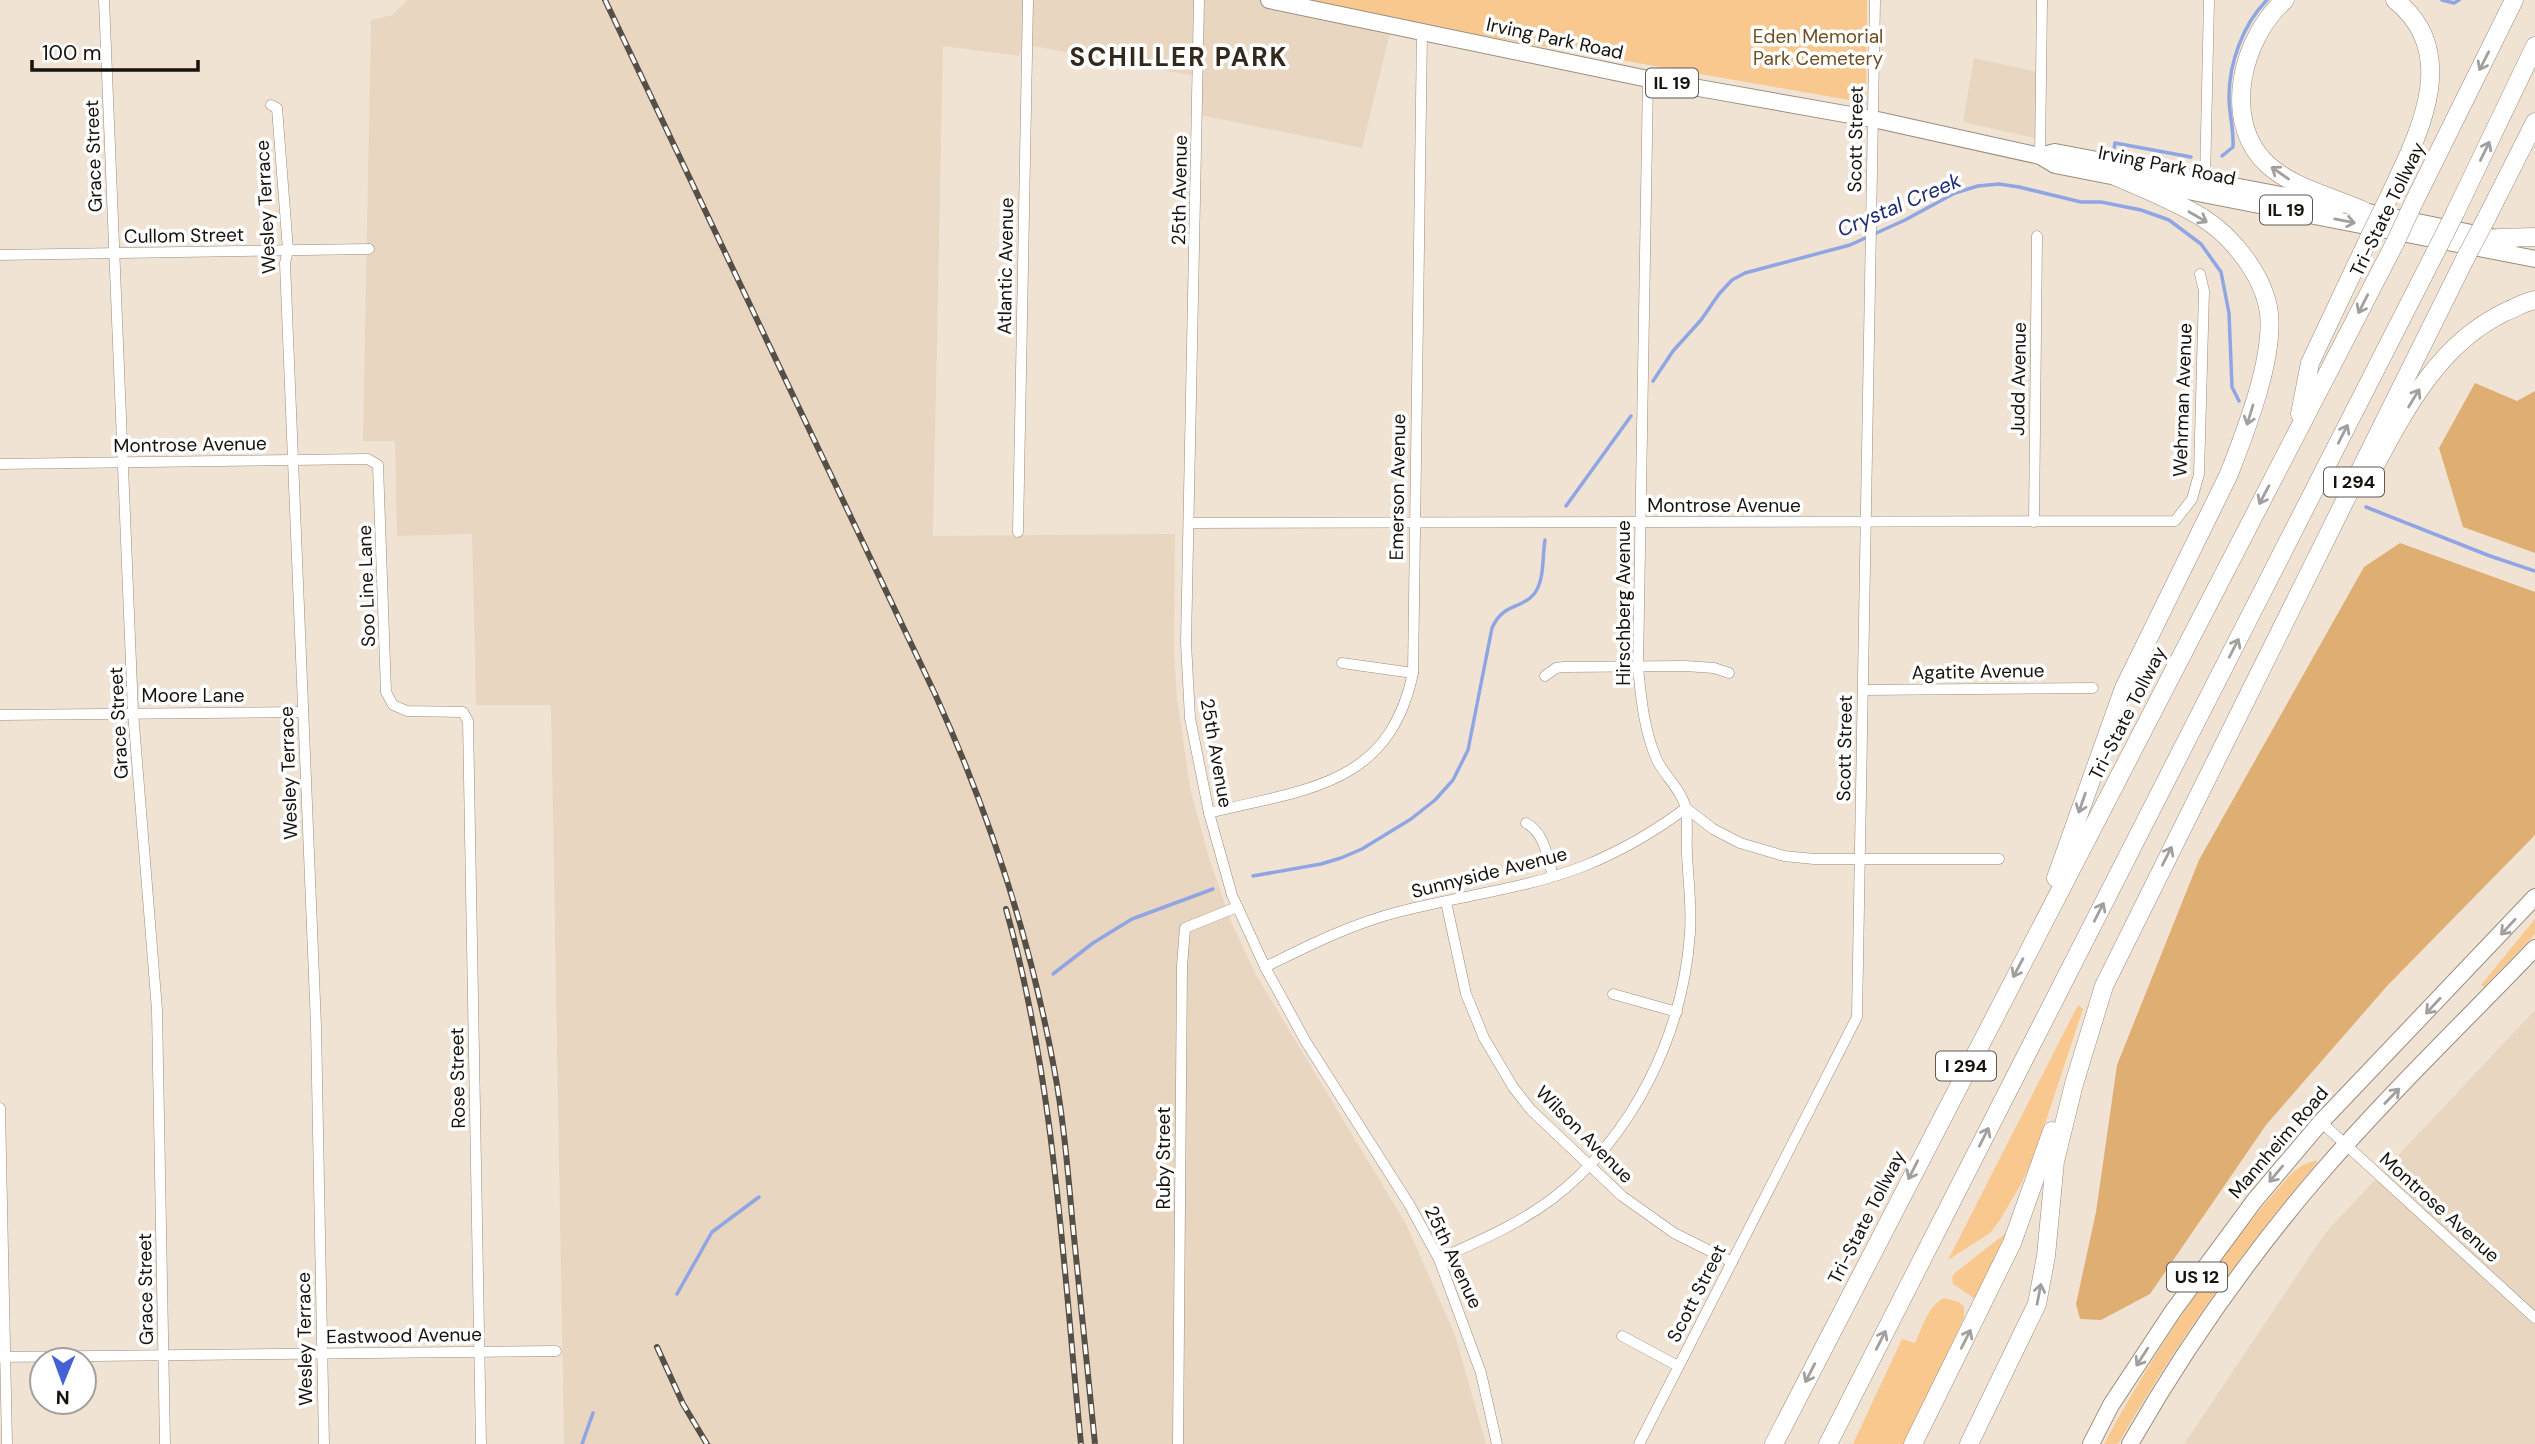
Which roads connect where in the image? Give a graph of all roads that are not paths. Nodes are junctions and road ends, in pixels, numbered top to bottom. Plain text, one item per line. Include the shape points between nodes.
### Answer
1 (104, 0) edge
2 (1028, 0) edge
3 (1199, 0) edge
4 (1269, 0) edge
5 (1875, 0) edge
6 (2042, 0) edge
7 (2208, 0) edge
8 (2285, 0) edge
9 (2395, 0) edge
10 (2514, 0) edge
11 (1422, 32) junction
12 (2535, 46) edge
13 (1648, 79) junction
14 (271, 104) dead end
15 (1873, 119) junction
16 (2535, 122) edge
17 (2535, 144) edge
18 (2040, 156) junction
19 (2115, 176) junction
20 (2205, 181) junction
21 (2364, 211) junction
22 (2489, 219) junction
23 (2037, 236) dead end
24 (2535, 237) edge
25 (2498, 238) junction
26 (2535, 246) edge
27 (369, 249) dead end
28 (288, 250) junction
29 (115, 254) junction
30 (0, 255) edge
31 (2535, 259) edge
32 (2200, 274) dead end
33 (2535, 300) edge
34 (2295, 435) junction
35 (292, 460) junction
36 (125, 462) junction
37 (0, 464) edge
38 (378, 465) joint
39 (2175, 521) joint
40 (1640, 522) junction
41 (1866, 522) junction
42 (2034, 522) junction
43 (1189, 523) junction
44 (1414, 523) junction
45 (1018, 532) dead end
46 (2272, 650) junction
47 (1342, 663) dead end
48 (1638, 667) junction
49 (1413, 673) junction
50 (1729, 673) dead end
51 (1545, 676) dead end
52 (2093, 688) dead end
53 (1863, 690) junction
54 (133, 712) junction
55 (303, 712) junction
56 (463, 712) joint
57 (0, 715) edge
58 (1686, 808) junction
59 (1209, 813) junction
60 (1526, 823) dead end
61 (1999, 859) dead end
62 (1859, 860) junction
63 (1553, 876) junction
64 (2535, 897) edge
65 (1446, 902) junction
66 (1237, 907) junction
67 (2037, 934) junction
68 (2535, 948) edge
69 (1265, 967) junction
70 (1613, 994) dead end
71 (2096, 1006) junction
72 (1677, 1012) junction
73 (0, 1108) edge
74 (2321, 1122) junction
75 (2346, 1146) junction
76 (1589, 1165) junction
77 (1439, 1259) junction
78 (1732, 1262) junction
79 (2535, 1318) edge
80 (1622, 1336) dead end
81 (556, 1351) dead end
82 (480, 1352) junction
83 (322, 1353) junction
84 (163, 1355) junction
85 (3, 1357) edge
86 (1678, 1366) junction
87 (7, 1444) edge
88 (165, 1444) edge
89 (324, 1444) edge
90 (481, 1444) edge
91 (1178, 1444) edge
92 (1497, 1444) edge
93 (1639, 1444) edge
94 (1774, 1444) edge
95 (1828, 1444) edge
96 (1913, 1444) edge
97 (1969, 1444) edge
98 (2091, 1444) edge
99 (2130, 1444) edge

1 - 29 street, Grace Street
2 - 45 street, Atlantic Avenue
3 - 43 street, 25th Avenue
4 - 11 main road, Irving Park Road / IL 19
5 - 15 street, Scott Street
6 - 18 street
7 - 20 street
21 -> 8 highway via 2278,173 2258,154 2247,132 2242,98 2252,43
9 - 34 highway, bridge via 2416,20 2426,43 2431,71 2427,106 2417,137 2310,363
10 -> 34 highway, Tri-State Tollway / I 294, bridge
11 - 13 main road, Irving Park Road / IL 19
11 - 44 street, Emerson Avenue
95 -> 12 highway, I 294, bridge via 2436,251
13 - 15 main road, Irving Park Road / IL 19
13 - 40 street, Hirschberg Avenue
14 - 28 street, Wesley Terrace via 277,108
15 - 18 main road, Irving Park Road / IL 19
15 - 41 street, Scott Street
16 - 22 highway, I 294
17 - 22 highway
18 - 19 main road, Irving Park Road / IL 19 via 2054,165
18 - 20 main road, Irving Park Road / IL 19 via 2055,152
19 -> 31 main road, Irving Park Road / IL 19
19 -> 67 highway via 2203,218 2231,242 2262,288 2269,333 2265,363 2230,474 2124,688
20 - 21 main road, Irving Park Road / IL 19
21 - 25 main road, Irving Park Road / IL 19
22 - 46 highway, I 294, bridge via 2443,302
23 - 42 street, Judd Avenue
24 - 25 highway
25 - 26 main road, Irving Park Road / IL 19
27 - 28 street, Cullom Street
28 - 29 street, Cullom Street
28 - 35 street, Wesley Terrace
29 - 30 street, Cullom Street
29 - 36 street, Grace Street
32 - 39 street, Wehrman Avenue via 2204,291 2199,474 2192,499
46 -> 33 highway via 2291,626 2422,385 2466,337 2493,318
34 -> 67 highway, Tri-State Tollway / I 294
35 - 36 street, Montrose Avenue
35 - 38 street, Montrose Avenue via 368,459
35 - 55 street, Wesley Terrace
36 - 37 street, Montrose Avenue
36 - 54 street, Grace Street
38 - 56 street, Soo Line Lane via 387,691 393,705 407,711
39 - 42 street, Montrose Avenue
40 - 41 street, Montrose Avenue
40 - 44 street, Montrose Avenue
40 - 48 street, Hirschberg Avenue
41 - 42 street, Montrose Avenue
41 - 53 street, Scott Street
43 - 44 street, Montrose Avenue
43 - 59 street, 25th Avenue via 1186,643 1190,718
44 - 49 street, Emerson Avenue
71 -> 46 highway, I 294 via 2130,929
47 - 49 street
48 - 50 street via 1695,666
48 - 51 street via 1564,667
48 - 58 street, Hirschberg Avenue via 1643,713 1657,760
49 - 59 street, Emerson Avenue via 1409,695 1391,733 1354,769 1325,784
52 - 53 street, Agatite Avenue
53 - 62 street, Scott Street
54 - 55 street, Moore Lane
54 - 57 street, Moore Lane
54 - 84 street, Grace Street via 157,1010
55 - 83 street, Wesley Terrace via 317,1027
56 - 82 street, Rose Street via 468,721
58 - 62 street via 1713,829 1762,851
58 - 63 street, Sunnyside Avenue via 1635,842
58 - 72 street, Hirschberg Avenue via 1690,932
59 - 66 street, 25th Avenue
60 - 63 street via 1542,840
61 - 62 street
62 - 78 street, Scott Street via 1855,1025
63 - 65 street, Sunnyside Avenue
64 -> 74 main road, Mannheim Road / US 12
65 - 69 street, Sunnyside Avenue via 1356,925
65 - 76 street, Wilson Avenue via 1466,994 1498,1063 1531,1110
66 - 69 street, 25th Avenue
66 - 91 street, Ruby Street via 1185,928
67 -> 94 highway, Tri-State Tollway / I 294
75 -> 68 main road, US 12
69 - 77 street, 25th Avenue
70 - 72 street
96 -> 71 highway, I 294 via 2012,1243 2083,1028
97 -> 71 highway, I 294 via 2037,1304 2055,1161
72 - 76 street, Hirschberg Avenue via 1642,1094
73 - 85 street
74 - 75 street, Montrose Avenue
74 -> 98 main road, Mannheim Road / US 12 via 2219,1245 2118,1394
75 - 79 street, Montrose Avenue
75 - 99 main road, US 12 via 2275,1228 2179,1363
76 - 77 street, Hirschberg Avenue via 1552,1198 1506,1229
76 - 78 street, Wilson Avenue via 1649,1217
77 - 92 street, 25th Avenue via 1482,1376
78 - 86 street, Scott Street
80 - 86 street
81 - 82 street, Eastwood Avenue
82 - 83 street, Eastwood Avenue
82 - 90 street, Rose Street
83 - 84 street, Eastwood Avenue
83 - 89 street, Wesley Terrace
84 - 85 street, Eastwood Avenue
84 - 88 street, Grace Street
85 - 87 street
86 - 93 street, Scott Street

